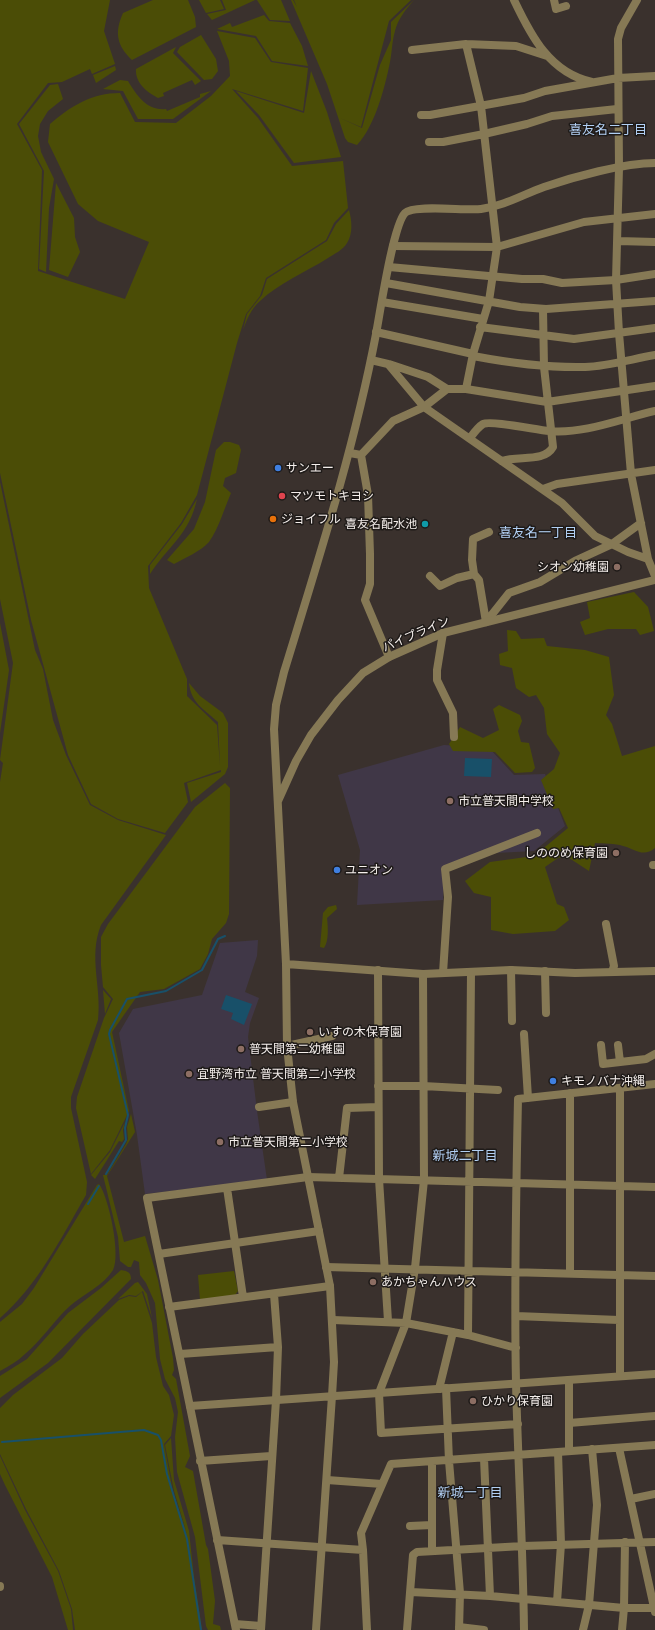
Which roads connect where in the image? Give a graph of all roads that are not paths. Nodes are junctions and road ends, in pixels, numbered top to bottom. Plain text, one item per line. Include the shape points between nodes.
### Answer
1 (514, 0) edge
2 (554, 0) edge
3 (637, 0) edge
4 (566, 6) dead end
5 (466, 44) junction
6 (412, 50) dead end
7 (548, 57) junction
8 (655, 76) edge
9 (618, 78) junction
10 (597, 82) junction
11 (481, 106) junction
12 (618, 109) junction
13 (421, 115) dead end
14 (484, 134) junction
15 (429, 142) dead end
16 (655, 162) edge
17 (620, 168) junction
18 (492, 208) junction
19 (655, 214) edge
20 (619, 217) junction
21 (618, 241) junction
22 (655, 242) edge
23 (393, 246) junction
24 (497, 247) junction
25 (389, 267) junction
26 (655, 274) edge
27 (493, 276) junction
28 (616, 280) junction
29 (386, 283) junction
30 (489, 301) junction
31 (655, 301) edge
32 (382, 302) junction
33 (618, 304) junction
34 (543, 309) junction
35 (482, 323) junction
36 (655, 328) edge
37 (376, 332) junction
38 (619, 333) junction
39 (542, 336) junction
40 (473, 355) junction
41 (655, 355) edge
42 (371, 360) junction
43 (622, 361) junction
44 (388, 364) junction
45 (544, 367) junction
46 (655, 386) edge
47 (447, 388) junction
48 (466, 389) junction
49 (624, 390) junction
50 (547, 402) junction
51 (424, 407) junction
52 (655, 411) edge
53 (627, 418) junction
54 (550, 431) junction
55 (470, 438) junction
56 (350, 453) junction
57 (361, 456) junction
58 (502, 461) junction
59 (655, 470) edge
60 (631, 474) junction
61 (543, 489) junction
62 (641, 523) junction
63 (489, 532) dead end
64 (612, 544) junction
65 (648, 559) junction
66 (474, 574) junction
67 (430, 576) dead end
68 (655, 576) edge
69 (655, 580) edge
70 (486, 622) junction
71 (443, 633) junction
72 (389, 657) junction
73 (454, 737) dead end
74 (277, 803) junction
75 (536, 833) dead end
76 (606, 924) dead end
77 (286, 964) junction
78 (378, 970) junction
79 (511, 970) junction
80 (545, 971) junction
81 (655, 971) edge
82 (471, 972) junction
83 (612, 972) junction
84 (423, 974) junction
85 (443, 974) junction
86 (546, 1013) dead end
87 (512, 1022) dead end
88 (524, 1034) dead end
89 (332, 1036) dead end
90 (601, 1045) dead end
91 (618, 1045) dead end
92 (287, 1046) junction
93 (655, 1054) edge
94 (620, 1062) junction
95 (655, 1084) edge
96 (378, 1086) junction
97 (423, 1086) junction
98 (620, 1088) junction
99 (469, 1089) junction
100 (498, 1090) dead end
101 (570, 1093) junction
102 (528, 1098) junction
103 (293, 1102) junction
104 (259, 1107) dead end
105 (378, 1107) junction
106 (308, 1178) junction
107 (339, 1178) junction
108 (379, 1179) junction
109 (424, 1180) junction
110 (468, 1181) junction
111 (516, 1182) junction
112 (568, 1184) junction
113 (619, 1186) junction
114 (655, 1187) edge
115 (227, 1188) junction
116 (319, 1231) junction
117 (234, 1243) junction
118 (159, 1254) junction
119 (326, 1267) junction
120 (384, 1268) junction
121 (415, 1268) junction
122 (469, 1270) junction
123 (516, 1272) junction
124 (570, 1274) junction
125 (619, 1275) junction
126 (655, 1276) edge
127 (330, 1286) junction
128 (274, 1294) junction
129 (243, 1297) junction
130 (168, 1307) junction
131 (516, 1316) junction
132 (332, 1320) junction
133 (619, 1320) junction
134 (388, 1321) junction
135 (406, 1323) junction
136 (453, 1332) junction
137 (468, 1335) junction
138 (278, 1347) junction
139 (516, 1348) junction
140 (180, 1354) junction
141 (655, 1374) edge
142 (620, 1376) junction
143 (569, 1380) junction
144 (516, 1383) junction
145 (443, 1389) junction
146 (379, 1393) junction
147 (332, 1396) junction
148 (276, 1400) junction
149 (190, 1406) junction
150 (655, 1416) edge
151 (569, 1423) junction
152 (518, 1424) junction
153 (448, 1428) junction
154 (655, 1445) edge
155 (619, 1448) junction
156 (592, 1449) junction
157 (569, 1451) junction
158 (558, 1452) junction
159 (271, 1456) junction
160 (520, 1456) junction
161 (484, 1458) junction
162 (200, 1461) junction
163 (449, 1461) junction
164 (432, 1462) junction
165 (327, 1480) junction
166 (382, 1484) junction
167 (655, 1494) edge
168 (631, 1498) junction
169 (432, 1525) junction
170 (410, 1526) dead end
171 (217, 1540) junction
172 (625, 1542) junction
173 (641, 1542) junction
174 (655, 1542) edge
175 (267, 1543) junction
176 (593, 1543) junction
177 (561, 1544) junction
178 (523, 1546) junction
179 (321, 1547) junction
180 (488, 1548) junction
181 (363, 1550) junction
182 (456, 1550) junction
183 (432, 1551) junction
184 (411, 1592) junction
185 (460, 1593) junction
186 (490, 1596) junction
187 (524, 1598) junction
188 (557, 1602) junction
189 (588, 1605) junction
190 (624, 1608) junction
191 (655, 1609) edge
192 (235, 1627) edge
193 (261, 1628) edge
194 (459, 1629) edge
195 (316, 1630) edge
196 (367, 1630) edge
197 (407, 1630) edge
198 (484, 1630) edge
199 (524, 1630) edge
200 (583, 1630) edge
201 (622, 1630) edge

1 - 7 street via 528,29
2 - 4 street via 556,9
3 - 9 street via 621,28 618,40
5 - 6 street
5 - 7 street via 516,46
5 - 11 street
7 - 10 street via 562,70 583,80
8 - 9 street
9 - 10 street
9 - 12 street
10 - 11 street
11 - 13 street
11 - 14 street
12 - 14 street via 552,116
12 - 17 street
14 - 15 street via 443,142
14 - 18 street
16 - 17 street
17 - 18 street via 558,182
17 - 20 street
18 - 23 street via 410,210 399,222
18 - 24 street
19 - 20 street
20 - 21 street
20 - 24 street via 584,222
21 - 22 street
21 - 28 street
23 - 24 street
23 - 25 street
24 - 27 street
25 - 27 street
25 - 29 street
26 - 28 street
27 - 28 street via 543,279 562,283
27 - 30 street
28 - 33 street
29 - 30 street
29 - 32 street
30 - 34 street
30 - 35 street
31 - 33 street
32 - 35 street
32 - 37 street
33 - 34 street
33 - 38 street
34 - 39 street
35 - 39 street
35 - 40 street
36 - 38 street
37 - 40 street
37 - 42 street
38 - 39 street via 574,339
38 - 43 street
39 - 45 street
40 - 45 street
40 - 48 street
41 - 43 street
42 - 44 street
42 - 56 street
43 - 45 street via 587,367
43 - 49 street
44 - 47 street via 428,377
44 - 51 street
45 - 50 street
46 - 49 street
47 - 48 street
47 - 51 street
48 - 50 street
49 - 50 street
49 - 53 street
50 - 54 street
51 - 55 street
51 - 57 street via 393,420
52 - 53 street
53 - 54 street via 588,429
53 - 60 street
54 - 55 street via 517,428 492,422 483,424
54 - 58 street via 553,447 542,457 512,457
55 - 58 street
56 - 57 street
56 - 74 street via 276,705 274,729
57 - 72 street via 368,495 370,554 370,584 365,600
58 - 61 street
59 - 60 street
60 - 61 street via 557,484
60 - 62 street
61 - 64 street via 562,503 595,536
62 - 64 street
62 - 65 street
63 - 66 street via 473,539
64 - 65 street
64 - 70 street via 575,561 540,582 509,593
65 - 68 street
66 - 67 street via 440,586
66 - 70 street via 479,580
69 - 70 street, パイプライン
70 - 71 street, パイプライン
71 - 72 street, パイプライン
71 - 73 street via 436,670 437,680 453,713
72 - 74 street, パイプライン via 363,673 311,735
74 - 77 street
75 - 85 street via 445,869 448,897
76 - 83 street via 614,966
77 - 78 street
77 - 92 street
78 - 84 street
78 - 96 street
79 - 80 street
79 - 82 street
79 - 87 street
80 - 83 street
80 - 86 street
81 - 83 street
82 - 85 street
82 - 99 street
84 - 85 street
84 - 97 street
88 - 102 street
89 - 92 street
90 - 94 street via 603,1064
91 - 94 street
92 - 103 street
93 - 94 street via 646,1059
95 - 98 street
96 - 97 street
96 - 105 street
97 - 99 street
97 - 109 street
98 - 101 street
98 - 113 street
99 - 100 street
99 - 110 street
101 - 102 street
101 - 112 street
102 - 111 street via 518,1099
103 - 104 street
103 - 106 street
105 - 107 street via 347,1108
105 - 108 street
106 - 107 street
106 - 115 street
106 - 116 street
107 - 108 street
108 - 109 street
108 - 120 street
109 - 110 street
109 - 121 street
110 - 111 street
110 - 122 street
111 - 112 street
111 - 123 street
112 - 113 street
112 - 124 street
113 - 114 street
113 - 125 street
115 - 117 street
115 - 118 street via 148,1198
116 - 117 street
116 - 119 street
117 - 118 street
117 - 129 street
118 - 130 street
119 - 120 street
119 - 127 street
120 - 121 street
120 - 134 street
121 - 122 street
121 - 135 street
122 - 123 street
122 - 137 street
123 - 124 street
123 - 131 street
124 - 125 street
125 - 126 street
125 - 133 street
127 - 128 street
127 - 132 street
128 - 129 street
128 - 138 street
129 - 130 street
130 - 140 street
131 - 133 street
131 - 139 street
132 - 134 street
132 - 147 street
133 - 142 street
134 - 135 street
135 - 136 street
135 - 146 street
136 - 137 street
136 - 145 street
137 - 139 street
138 - 140 street
138 - 148 street
139 - 144 street
140 - 149 street
141 - 142 street
142 - 143 street
143 - 144 street
143 - 151 street
144 - 145 street
144 - 152 street
145 - 146 street
145 - 153 street
146 - 147 street
146 - 153 street via 381,1433
147 - 148 street
147 - 165 street
148 - 149 street
148 - 159 street
149 - 162 street
150 - 151 street
151 - 157 street
152 - 153 street
152 - 160 street
153 - 163 street
154 - 155 street
155 - 156 street
155 - 168 street
156 - 157 street
156 - 176 street via 597,1505
157 - 158 street
158 - 160 street
158 - 177 street
159 - 162 street
159 - 175 street
160 - 161 street
160 - 178 street
161 - 163 street
161 - 180 street
162 - 171 street
163 - 164 street
163 - 182 street
164 - 166 street via 392,1464
164 - 169 street
165 - 166 street
165 - 179 street
166 - 181 street via 361,1533
167 - 168 street
168 - 173 street
169 - 170 street
169 - 183 street
171 - 175 street
171 - 192 street
172 - 173 street
172 - 176 street
172 - 190 street
173 - 174 street
173 - 191 street
175 - 179 street
175 - 193 street
176 - 177 street
176 - 189 street
177 - 178 street
177 - 188 street
178 - 180 street
178 - 187 street
179 - 181 street
179 - 195 street
180 - 182 street
180 - 186 street
181 - 196 street
182 - 183 street
182 - 185 street
183 - 184 street via 414,1554
184 - 185 street
184 - 197 street
185 - 186 street
185 - 194 street
186 - 187 street
187 - 188 street
187 - 199 street
188 - 189 street
189 - 190 street
189 - 200 street
190 - 191 street
190 - 201 street
192 - 193 street
194 - 198 street

